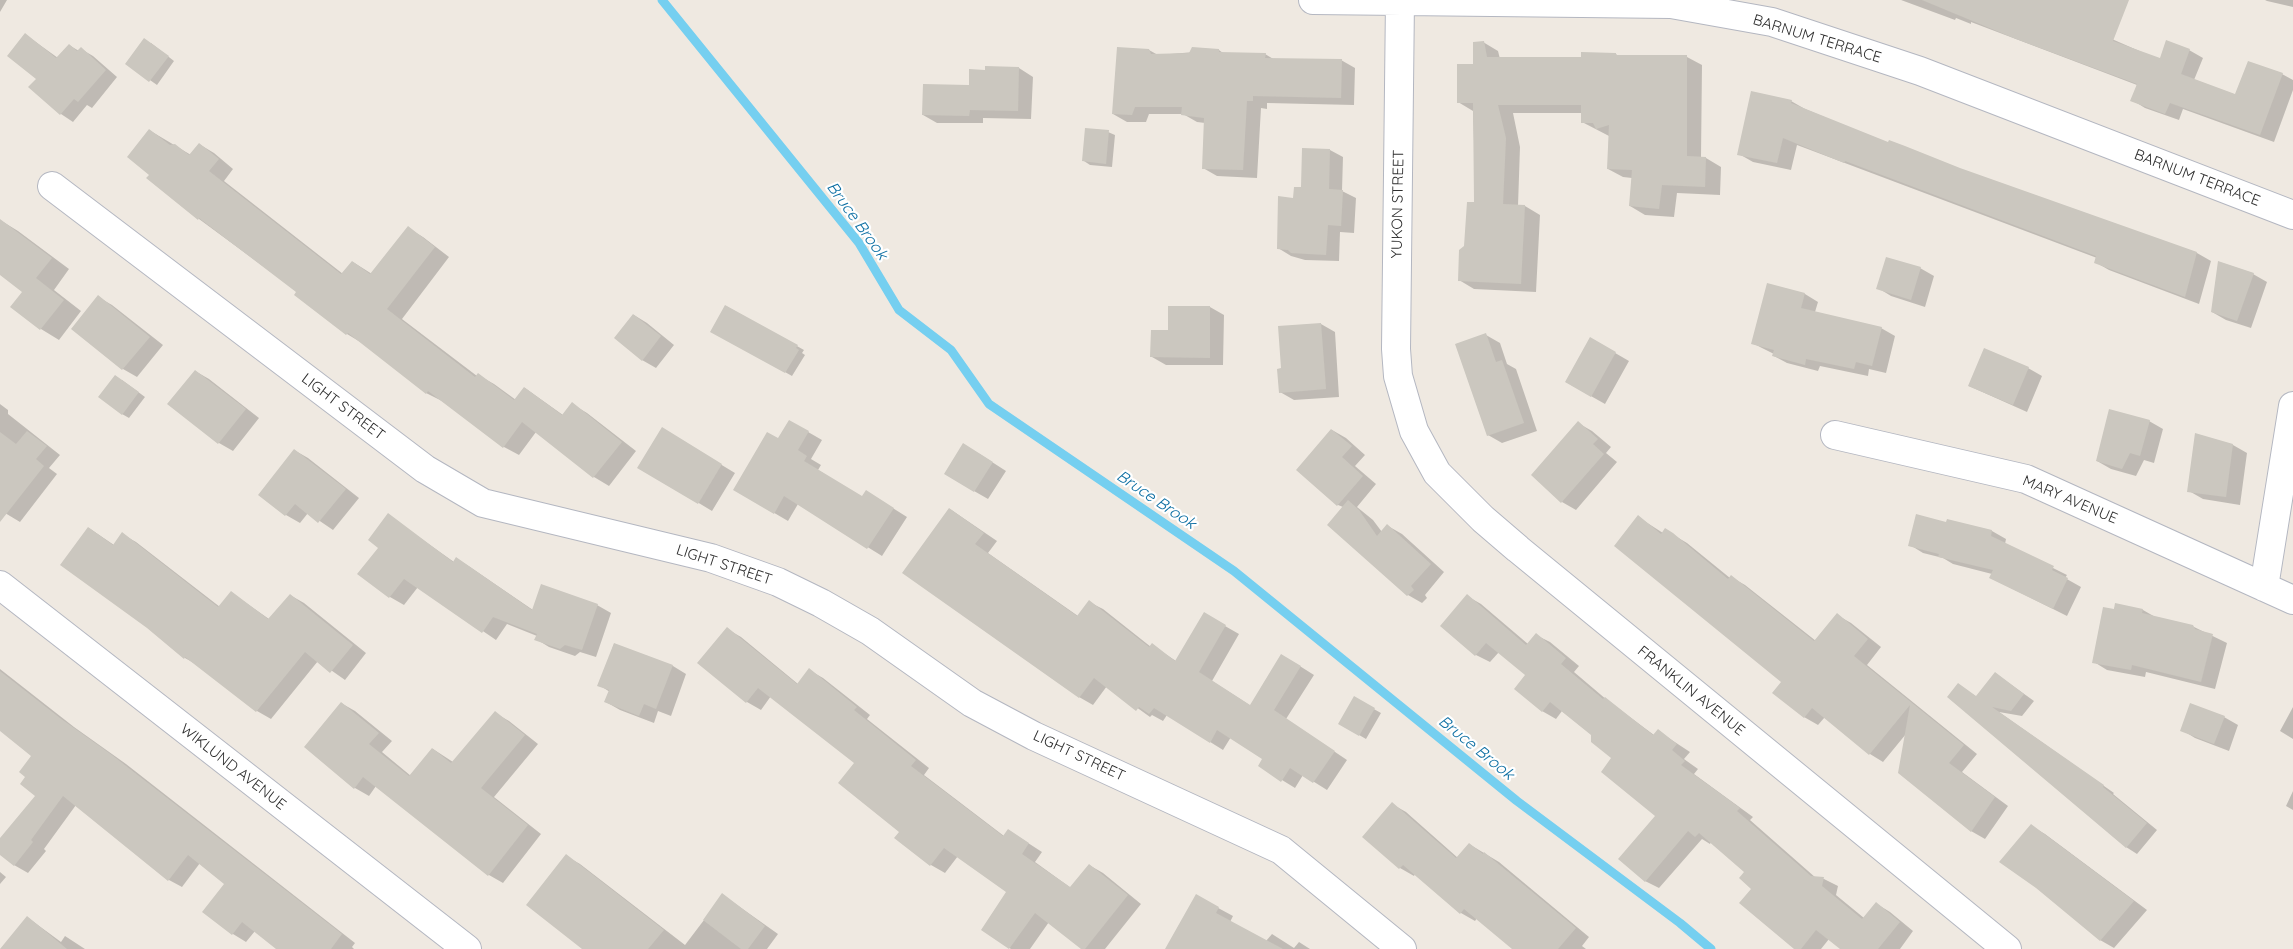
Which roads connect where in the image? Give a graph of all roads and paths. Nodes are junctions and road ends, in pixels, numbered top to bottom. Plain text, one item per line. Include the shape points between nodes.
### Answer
1 (1313, 0) edge
2 (1400, 1) edge
3 (52, 186) dead end
4 (2293, 215) edge
5 (2293, 406) edge
6 (1406, 407) joint
7 (1835, 435) dead end
8 (0, 585) edge
9 (2264, 586) junction
10 (2293, 600) edge
11 (467, 949) edge
12 (1402, 949) edge
13 (2007, 949) edge

1 - 2 street, BARNUM TERRACE
2 - 4 street, BARNUM TERRACE via 1671,4 1772,22 1920,71
2 - 6 street, YUKON STREET via 1396,349 1398,376
3 - 12 street, LIGHT STREET via 425,469 483,502 711,558 778,582 870,631 972,703 1034,736 1281,850
5 - 9 street
6 - 13 street, FRANKLIN AVENUE via 1414,431 1437,473 1483,519
7 - 9 street, MARY AVENUE via 2026,479
8 - 11 street, WIKLUND AVENUE
9 - 10 street, MARY AVENUE

